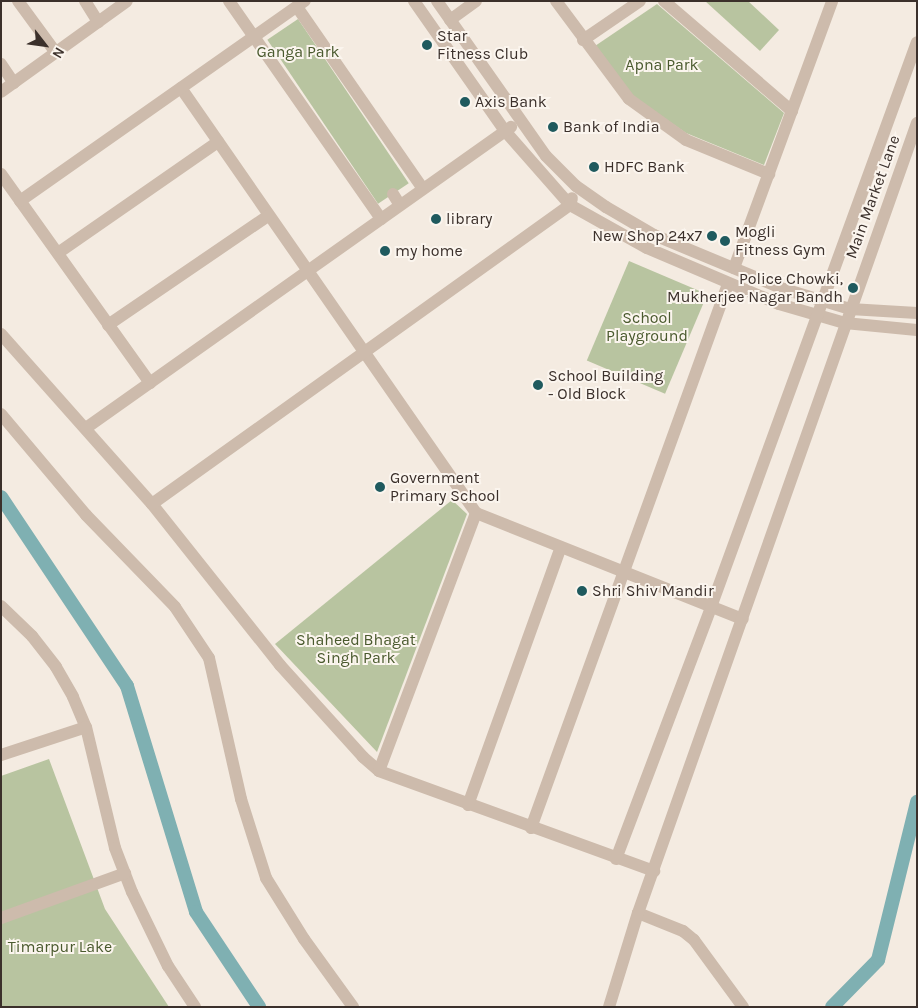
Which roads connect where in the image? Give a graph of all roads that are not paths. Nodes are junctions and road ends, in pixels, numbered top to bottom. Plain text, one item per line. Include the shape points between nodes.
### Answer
1 (18, 1) edge
2 (85, 1) edge
3 (127, 1) edge
4 (229, 1) edge
5 (414, 1) edge
6 (437, 1) edge
7 (476, 1) edge
8 (556, 1) edge
9 (640, 1) edge
10 (664, 1) edge
11 (832, 1) edge
12 (301, 4) edge
13 (450, 20) junction
14 (98, 22) junction
15 (254, 37) junction
16 (583, 40) junction
17 (917, 42) edge
18 (56, 53) junction
19 (1, 64) edge
20 (14, 83) junction
21 (181, 88) junction
22 (1, 92) edge
23 (792, 111) junction
24 (519, 121) junction
25 (917, 123) edge
26 (505, 131) junction
27 (218, 142) junction
28 (1, 174) edge
29 (768, 174) junction
30 (576, 186) junction
31 (423, 189) junction
32 (20, 201) junction
33 (570, 205) junction
34 (268, 216) junction
35 (381, 219) junction
36 (58, 253) junction
37 (734, 268) junction
38 (307, 271) junction
39 (728, 284) junction
40 (822, 301) junction
41 (850, 309) junction
42 (917, 313) edge
43 (817, 316) junction
44 (845, 323) junction
45 (108, 325) junction
46 (917, 330) edge
47 (1, 334) edge
48 (365, 353) junction
49 (150, 383) junction
50 (1, 414) edge
51 (86, 428) junction
52 (152, 504) junction
53 (476, 513) junction
54 (560, 548) junction
55 (621, 573) junction
56 (1, 606) edge
57 (712, 606) junction
58 (743, 619) junction
59 (86, 727) junction
60 (1, 755) edge
61 (379, 771) junction
62 (468, 805) junction
63 (531, 828) junction
64 (616, 859) junction
65 (654, 871) junction
66 (125, 873) junction
67 (638, 913) junction
68 (1, 918) edge
69 (742, 1004) edge
70 (194, 1007) edge
71 (353, 1007) edge
72 (609, 1007) edge
73 (727, 1007) edge

1 - 18 street
2 - 14 street
3 - 14 street
4 - 15 street
5 - 26 street
6 - 13 street
7 - 13 street
8 - 16 street
9 - 16 street
10 - 23 street
11 - 23 street
12 - 15 street
12 - 31 street
13 - 24 street
14 - 18 street
15 - 21 street
15 - 35 street
16 - 29 street via 629,99 667,127 686,140
17 - 40 street
18 - 20 street
19 - 20 street
20 - 22 street
21 - 27 street
21 - 32 street
23 - 29 street
24 - 26 street
24 - 30 street
25 - 41 street, Main Market Lane
26 - 31 street
26 - 33 street
27 - 34 street
27 - 36 street
28 - 32 street
29 - 37 street
30 - 33 street
30 - 37 street via 654,235
31 - 35 street via 397,200
32 - 36 street
33 - 39 street via 647,248
33 - 48 street
34 - 38 street
34 - 45 street
35 - 38 street
36 - 45 street
37 - 40 street
38 - 48 street
38 - 49 street
39 - 43 street
39 - 55 street
40 - 41 street
40 - 43 street
41 - 42 street
41 - 44 street, Main Market Lane
43 - 44 street
43 - 57 street
44 - 46 street
44 - 58 street, Main Market Lane
45 - 49 street
47 - 51 street via 27,367
48 - 52 street
48 - 53 street
49 - 51 street
50 - 71 street via 86,514 175,607 209,658 241,799 266,878 304,940
51 - 52 street
52 - 61 street via 280,665
53 - 54 street
53 - 61 street
54 - 55 street
54 - 62 street
55 - 57 street
55 - 63 street
56 - 59 street via 32,636 56,667
57 - 58 street
57 - 64 street
58 - 65 street, Main Market Lane
59 - 60 street
59 - 66 street via 115,848
61 - 62 street
62 - 63 street
63 - 64 street
64 - 65 street
65 - 67 street, Main Market Lane
66 - 68 street
66 - 70 street via 150,934
67 - 69 street via 682,931 694,940
67 - 72 street, Main Market Lane
69 - 73 street

